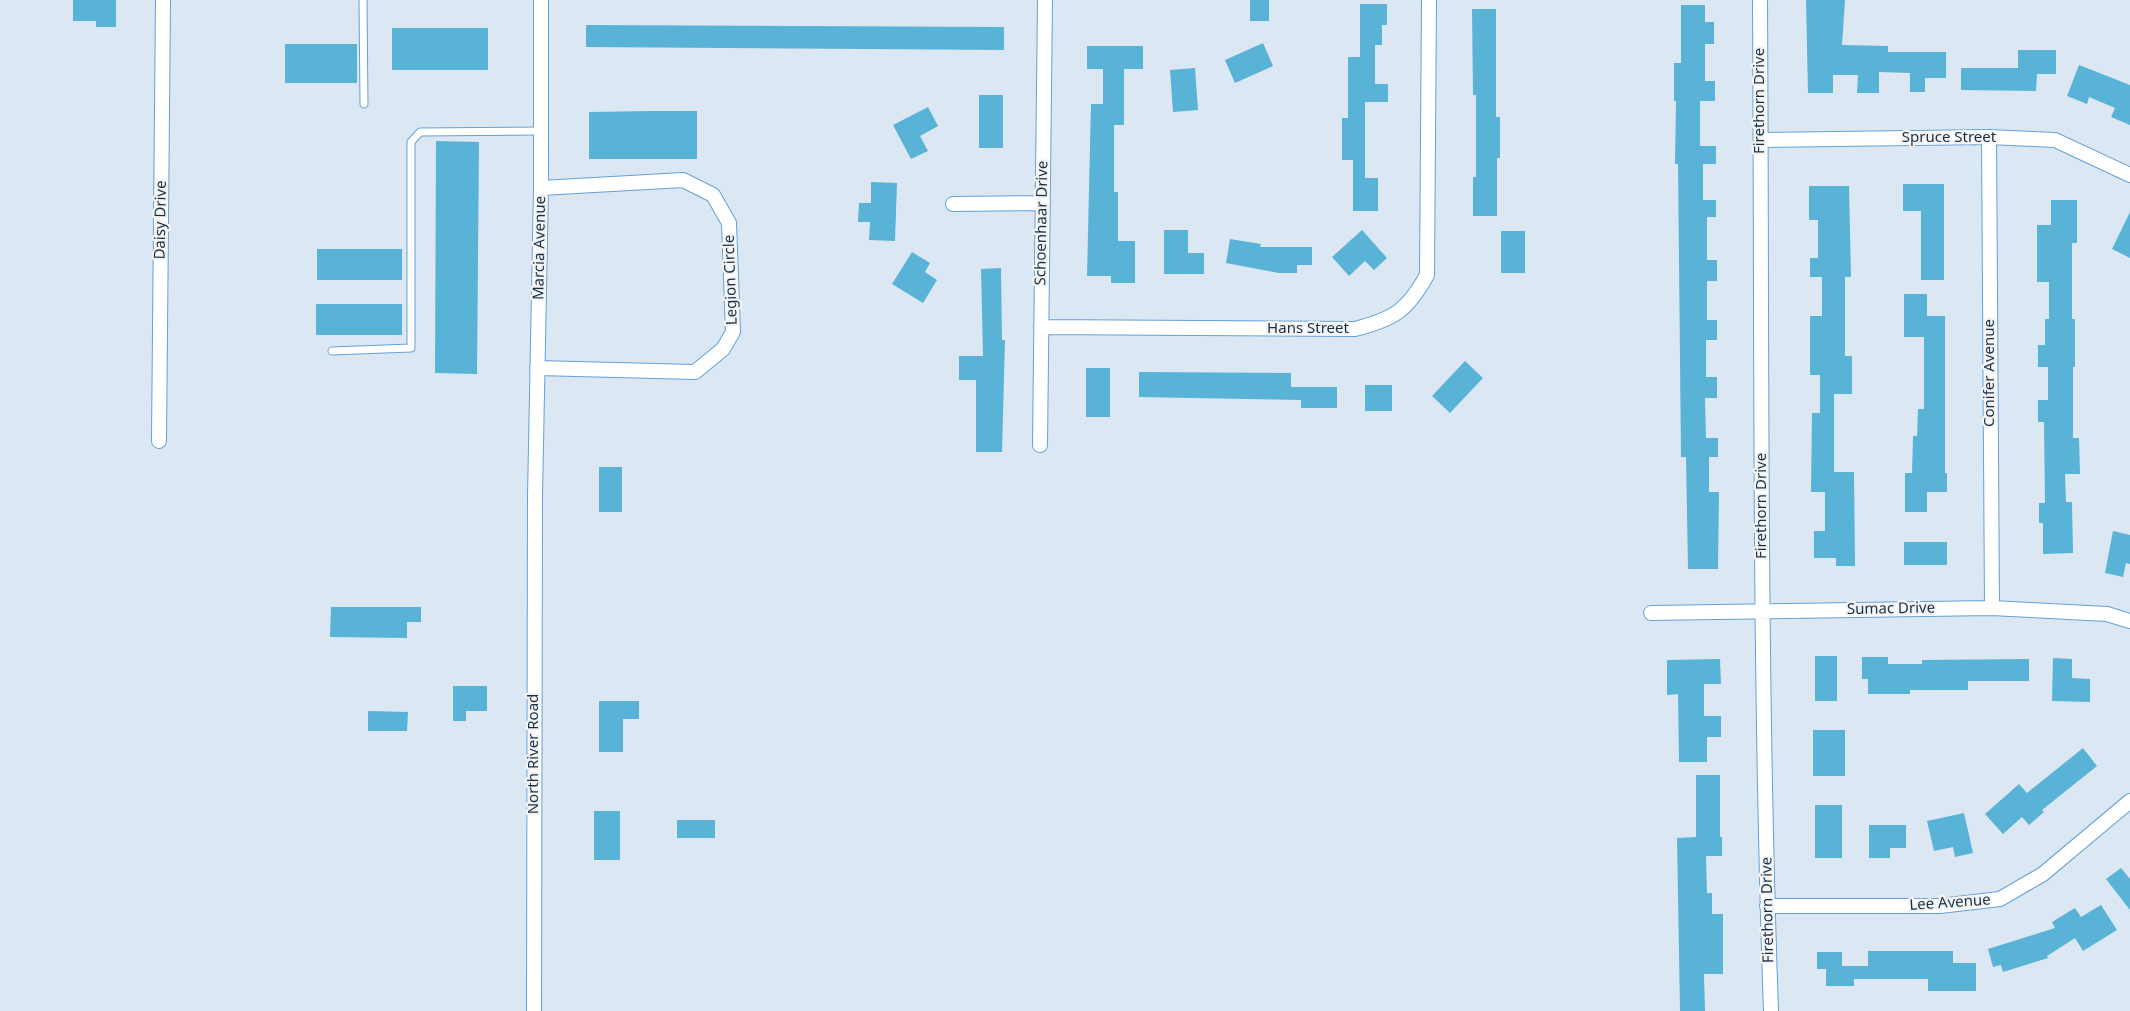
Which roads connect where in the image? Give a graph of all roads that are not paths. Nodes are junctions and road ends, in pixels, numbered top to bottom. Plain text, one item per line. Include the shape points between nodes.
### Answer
1 (163, 0) edge
2 (362, 0) edge
3 (541, 0) edge
4 (1045, 0) edge
5 (1429, 0) edge
6 (1760, 0) edge
7 (364, 104) dead end
8 (541, 131) junction
9 (1988, 137) junction
10 (1761, 140) junction
11 (2130, 175) edge
12 (541, 188) junction
13 (953, 204) dead end
14 (1043, 204) junction
15 (1041, 327) junction
16 (332, 351) dead end
17 (537, 368) junction
18 (159, 441) dead end
19 (1040, 445) dead end
20 (535, 496) joint
21 (1992, 608) junction
22 (1763, 611) junction
23 (1651, 613) dead end
24 (2130, 621) edge
25 (2130, 801) edge
26 (1767, 906) junction
27 (534, 1011) edge
28 (1771, 1011) edge

1 - 18 street, Daisy Drive
2 - 7 lane
3 - 8 street, Marcia Avenue
4 - 14 street, Schoenhaar Drive
5 - 15 street, Hans Street via 1427,275 1415,297 1395,316 1355,329
6 - 10 street, Firethorn Drive
8 - 12 street, Marcia Avenue
8 - 16 lane via 420,132 411,142 411,348
9 - 10 street, Spruce Street
9 - 11 street, Spruce Street via 2055,140
9 - 21 street, Conifer Avenue
10 - 22 street, Firethorn Drive
12 - 17 street, Marcia Avenue
12 - 17 street, Legion Circle via 683,180 713,195 729,223 733,332 723,349 695,372
13 - 14 street
14 - 15 street, Schoenhaar Drive
15 - 19 street, Schoenhaar Drive
17 - 20 street, Marcia Avenue
20 - 27 street, North River Road
21 - 22 street, Sumac Drive
21 - 24 street, Sumac Drive via 2107,614
22 - 23 street, Sumac Drive
22 - 26 street, Firethorn Drive
25 - 26 street, Lee Avenue via 2043,874 2000,899 1940,906
26 - 28 street, Firethorn Drive

